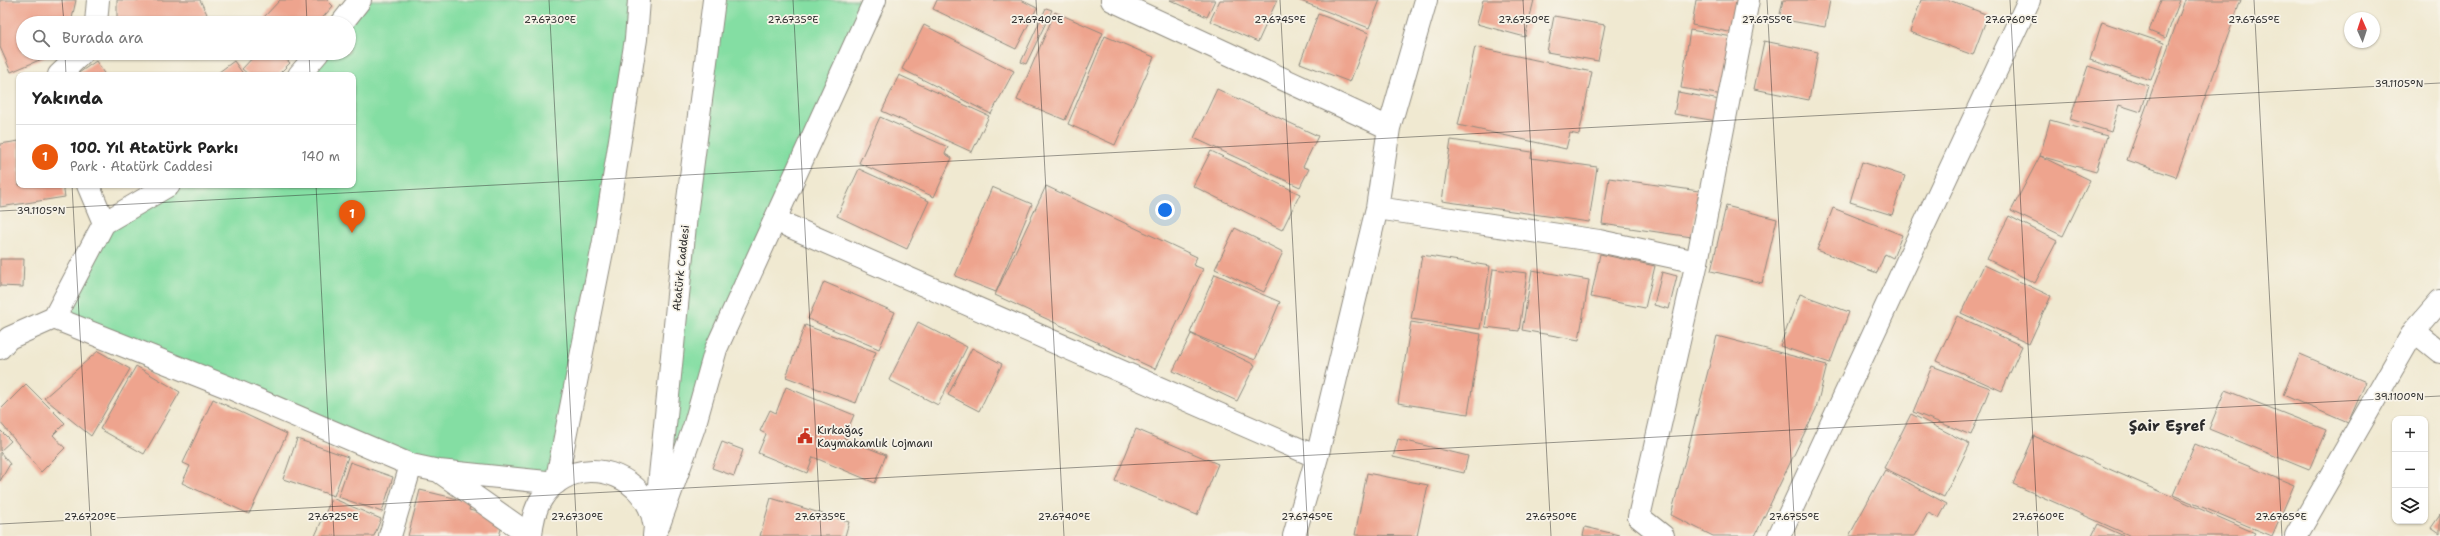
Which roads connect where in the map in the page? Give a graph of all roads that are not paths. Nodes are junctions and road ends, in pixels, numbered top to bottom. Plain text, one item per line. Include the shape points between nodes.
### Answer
1 (98, 0) edge
2 (360, 0) edge
3 (639, 0) edge
4 (714, 0) edge
5 (875, 0) edge
6 (1112, 0) edge
7 (1426, 0) edge
8 (1748, 0) edge
9 (2029, 0) edge
10 (97, 16) edge
11 (347, 16) edge
12 (75, 60) edge
13 (312, 60) edge
14 (62, 72) edge
15 (302, 72) edge
16 (1389, 128) junction
17 (89, 188) edge
18 (164, 188) edge
19 (1377, 208) junction
20 (775, 220) junction
21 (104, 223) junction
22 (1697, 262) junction
23 (2440, 300) edge
24 (54, 318) junction
25 (2414, 331) junction
26 (0, 348) edge
27 (2440, 352) edge
28 (1317, 457) junction
29 (411, 465) junction
30 (439, 471) junction
31 (556, 483) junction
32 (390, 536) edge
33 (531, 536) edge
34 (654, 536) edge
35 (1294, 536) edge
36 (1663, 536) edge
37 (1779, 536) edge
38 (2296, 536) edge

1 - 10 street
2 - 11 street
3 - 31 street via 636,38 604,241
4 - 34 street, Atatürk Caddesi via 686,215
5 - 20 street
6 - 16 street
7 - 16 street
8 - 22 street
9 - 37 street
12 - 14 street
13 - 15 street
16 - 19 street
17 - 21 street
18 - 21 street
19 - 22 street via 1599,241
19 - 28 street
20 - 28 street
20 - 34 street via 716,349 694,427
21 - 24 street
22 - 36 street via 1639,517
23 - 25 street
24 - 26 street via 9,338
24 - 29 street via 230,388
25 - 27 street
25 - 38 street
28 - 35 street
29 - 30 street
29 - 32 street
30 - 31 street
30 - 33 street
31 - 33 street via 542,497 533,516
31 - 34 street via 581,472 594,470 615,474 633,485 646,500 654,520

